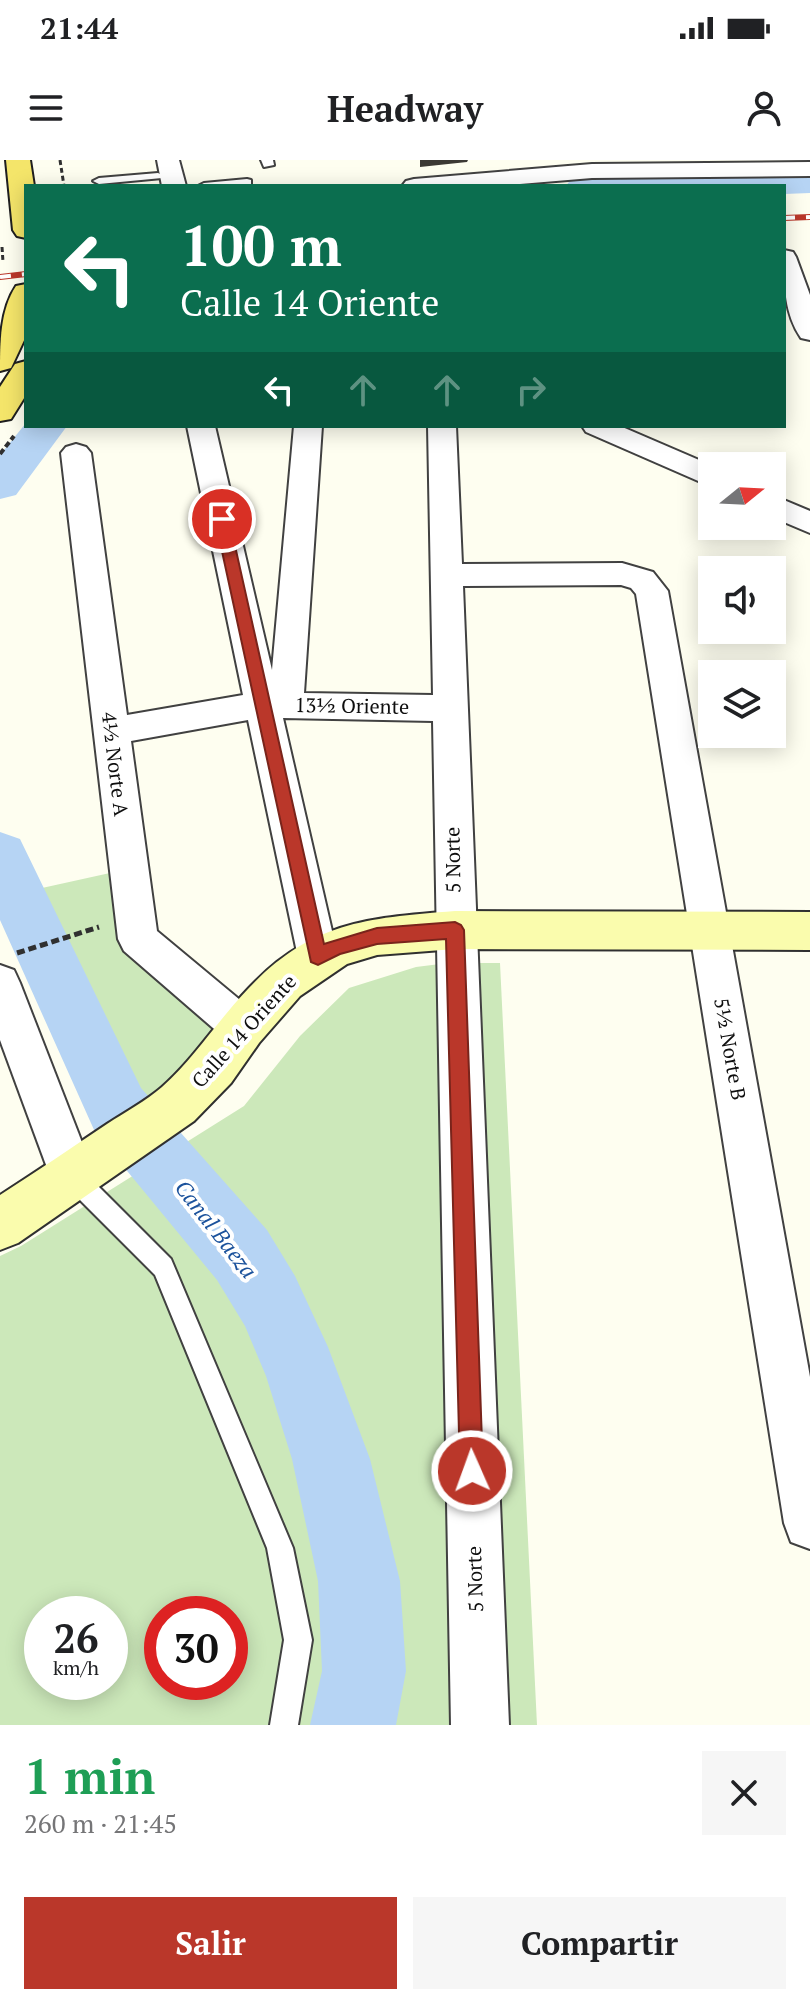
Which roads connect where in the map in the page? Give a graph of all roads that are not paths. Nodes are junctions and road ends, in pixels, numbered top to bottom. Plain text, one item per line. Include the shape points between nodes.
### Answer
1 (18, 160) edge
2 (589, 166) edge
3 (804, 166) edge
4 (167, 174) edge
5 (99, 179) edge
6 (247, 182) dead end
7 (226, 184) edge
8 (432, 184) edge
9 (24, 212) edge
10 (810, 253) edge
11 (786, 255) edge
12 (786, 261) edge
13 (24, 299) edge
14 (810, 332) edge
15 (0, 362) edge
16 (24, 373) edge
17 (0, 412) edge
18 (202, 428) edge
19 (308, 428) edge
20 (442, 428) edge
21 (605, 428) edge
22 (657, 439) edge
23 (76, 453) dead end
24 (698, 467) edge
25 (786, 512) edge
26 (810, 523) edge
27 (447, 575) junction
28 (274, 705) junction
29 (451, 708) junction
30 (111, 731) junction
31 (455, 930) junction
32 (710, 931) junction
33 (810, 931) edge
34 (318, 957) junction
35 (6, 968) edge
36 (243, 1028) junction
37 (72, 1176) junction
38 (0, 1225) edge
39 (810, 1523) edge
40 (284, 1725) edge
41 (480, 1725) edge

1 - 9 main road
2 - 3 street
2 - 8 street
4 - 5 lane
6 - 7 lane
10 - 11 street
12 - 14 street
13 - 15 main road
16 - 17 main road
18 - 28 street
19 - 28 street
20 - 27 street, 5 Norte
21 - 22 street
22 - 24 street
23 - 30 street, 4½ Norte A
25 - 26 street
27 - 29 street, 5 Norte
27 - 32 street, 5½ Norte B via 622,574 642,580 652,591
28 - 29 street, 13½ Oriente
28 - 30 street, 13½ Oriente
28 - 34 street
29 - 31 street, 5 Norte
30 - 36 street, 4½ Norte A via 138,939
31 - 32 street, Calle 14 Oriente
31 - 34 street, Calle 14 Oriente via 377,936
31 - 41 street, 5 Norte
32 - 33 street, Calle 14 Oriente
32 - 39 street, 5½ Norte B
34 - 36 street, Calle 14 Oriente via 284,982
35 - 37 street
36 - 37 street, Calle 14 Oriente via 214,1068 177,1105
37 - 38 street, Calle 14 Oriente
37 - 40 lane via 163,1267 280,1548 298,1640

